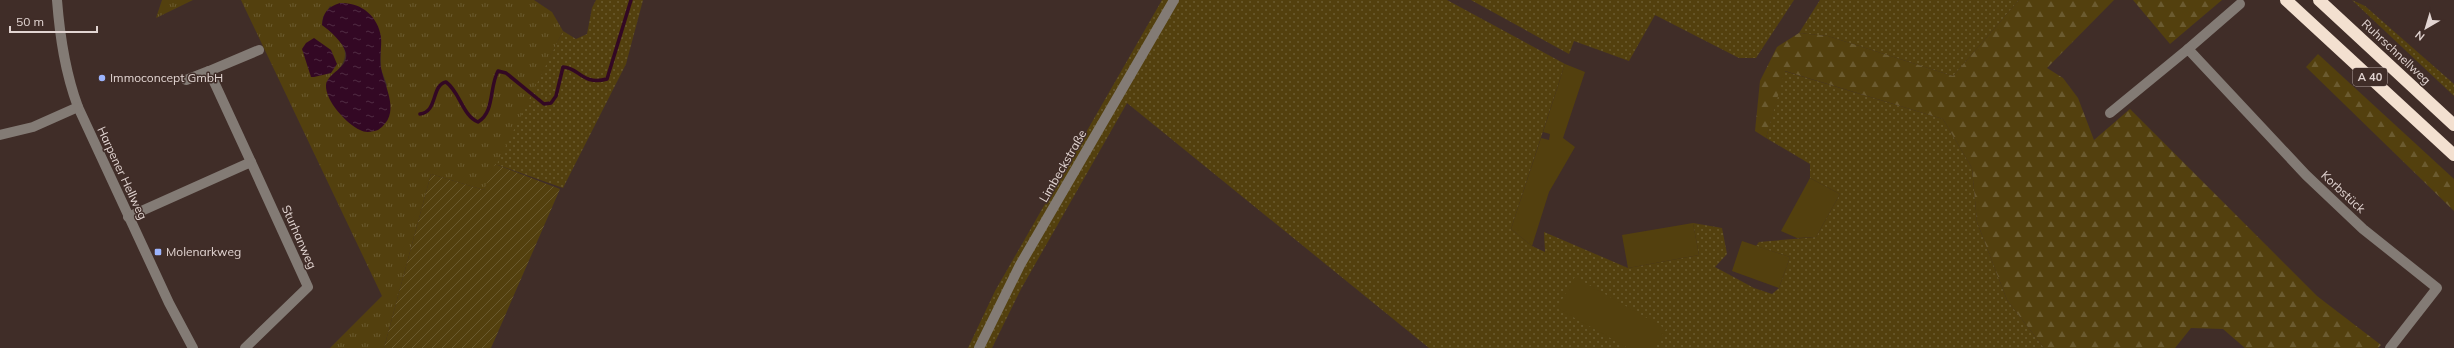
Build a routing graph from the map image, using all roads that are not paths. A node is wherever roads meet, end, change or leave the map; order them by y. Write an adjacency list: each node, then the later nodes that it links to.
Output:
1 (57, 0): 10 (street, Harpener Hellweg)
2 (1174, 0): 19 (street, Limbeckstraße)
3 (2286, 0): 14 (highway, A 40)
4 (2319, 0): 12 (highway, Ruhrschnellweg / A 40)
5 (2240, 4): 6 (street)
6 (2188, 49): 11 (street); 20 (street, Korbstück)
7 (259, 50): 8 (street)
8 (209, 71): 9 (street); 15 (street, Sturhanweg)
9 (186, 80)
10 (78, 107): 13 (street); 16 (street, Harpener Hellweg)
11 (2110, 113)
12 (2454, 125)
13 (0, 135)
14 (2454, 154)
15 (251, 162): 16 (street); 18 (street, Sturhanweg)
16 (128, 217): 17 (street, Harpener Hellweg)
17 (193, 348)
18 (245, 348)
19 (979, 348)
20 (2390, 348)

